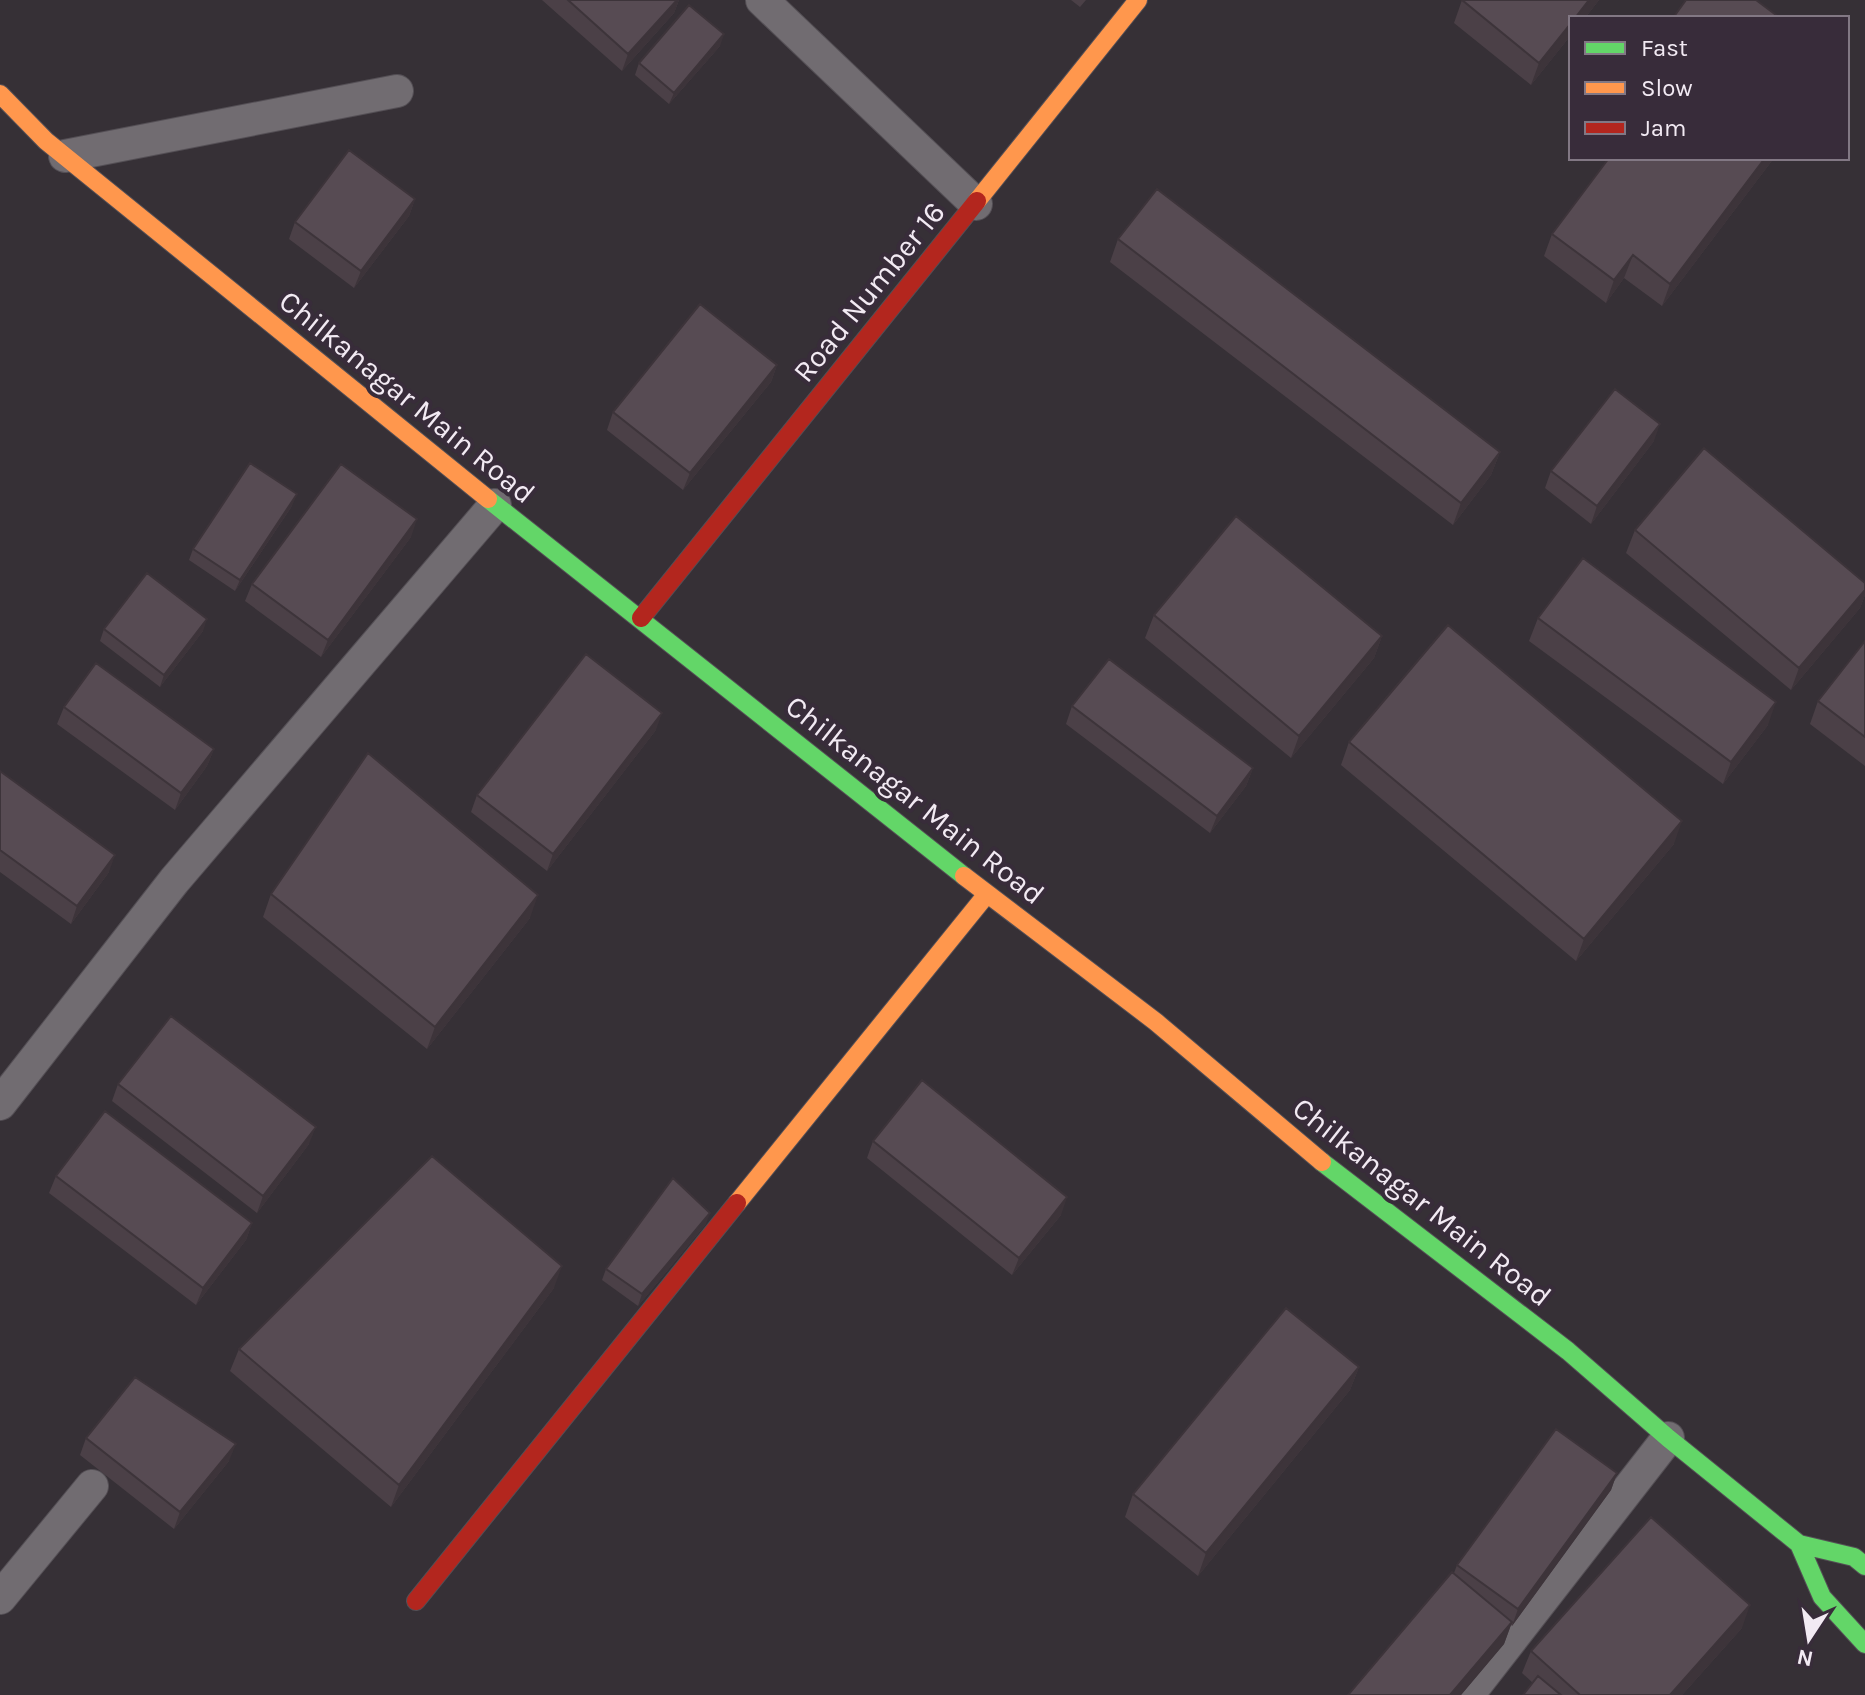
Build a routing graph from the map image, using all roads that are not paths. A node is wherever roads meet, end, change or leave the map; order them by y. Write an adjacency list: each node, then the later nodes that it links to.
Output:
1 (762, 0): 6 (street)
2 (1138, 0): 6 (main road, Road Number 16)
3 (397, 91): 5 (street)
4 (0, 94): 5 (main road, Chilkanagar Main Road)
5 (65, 156): 7 (main road, Chilkanagar Main Road)
6 (976, 204): 8 (main road, Road Number 16)
7 (495, 505): 8 (main road, Chilkanagar Main Road); 10 (street)
8 (641, 618): 9 (main road, Chilkanagar Main Road)
9 (987, 894): 11 (main road, Chilkanagar Main Road); 16 (main road)
10 (0, 1104)
11 (1668, 1438): 13 (main road, Chilkanagar Main Road); 18 (street)
12 (92, 1486): 15 (street)
13 (1799, 1544): 14 (main road); 17 (main road)
14 (1865, 1566)
15 (0, 1598)
16 (416, 1601)
17 (1865, 1644)
18 (1468, 1695)

